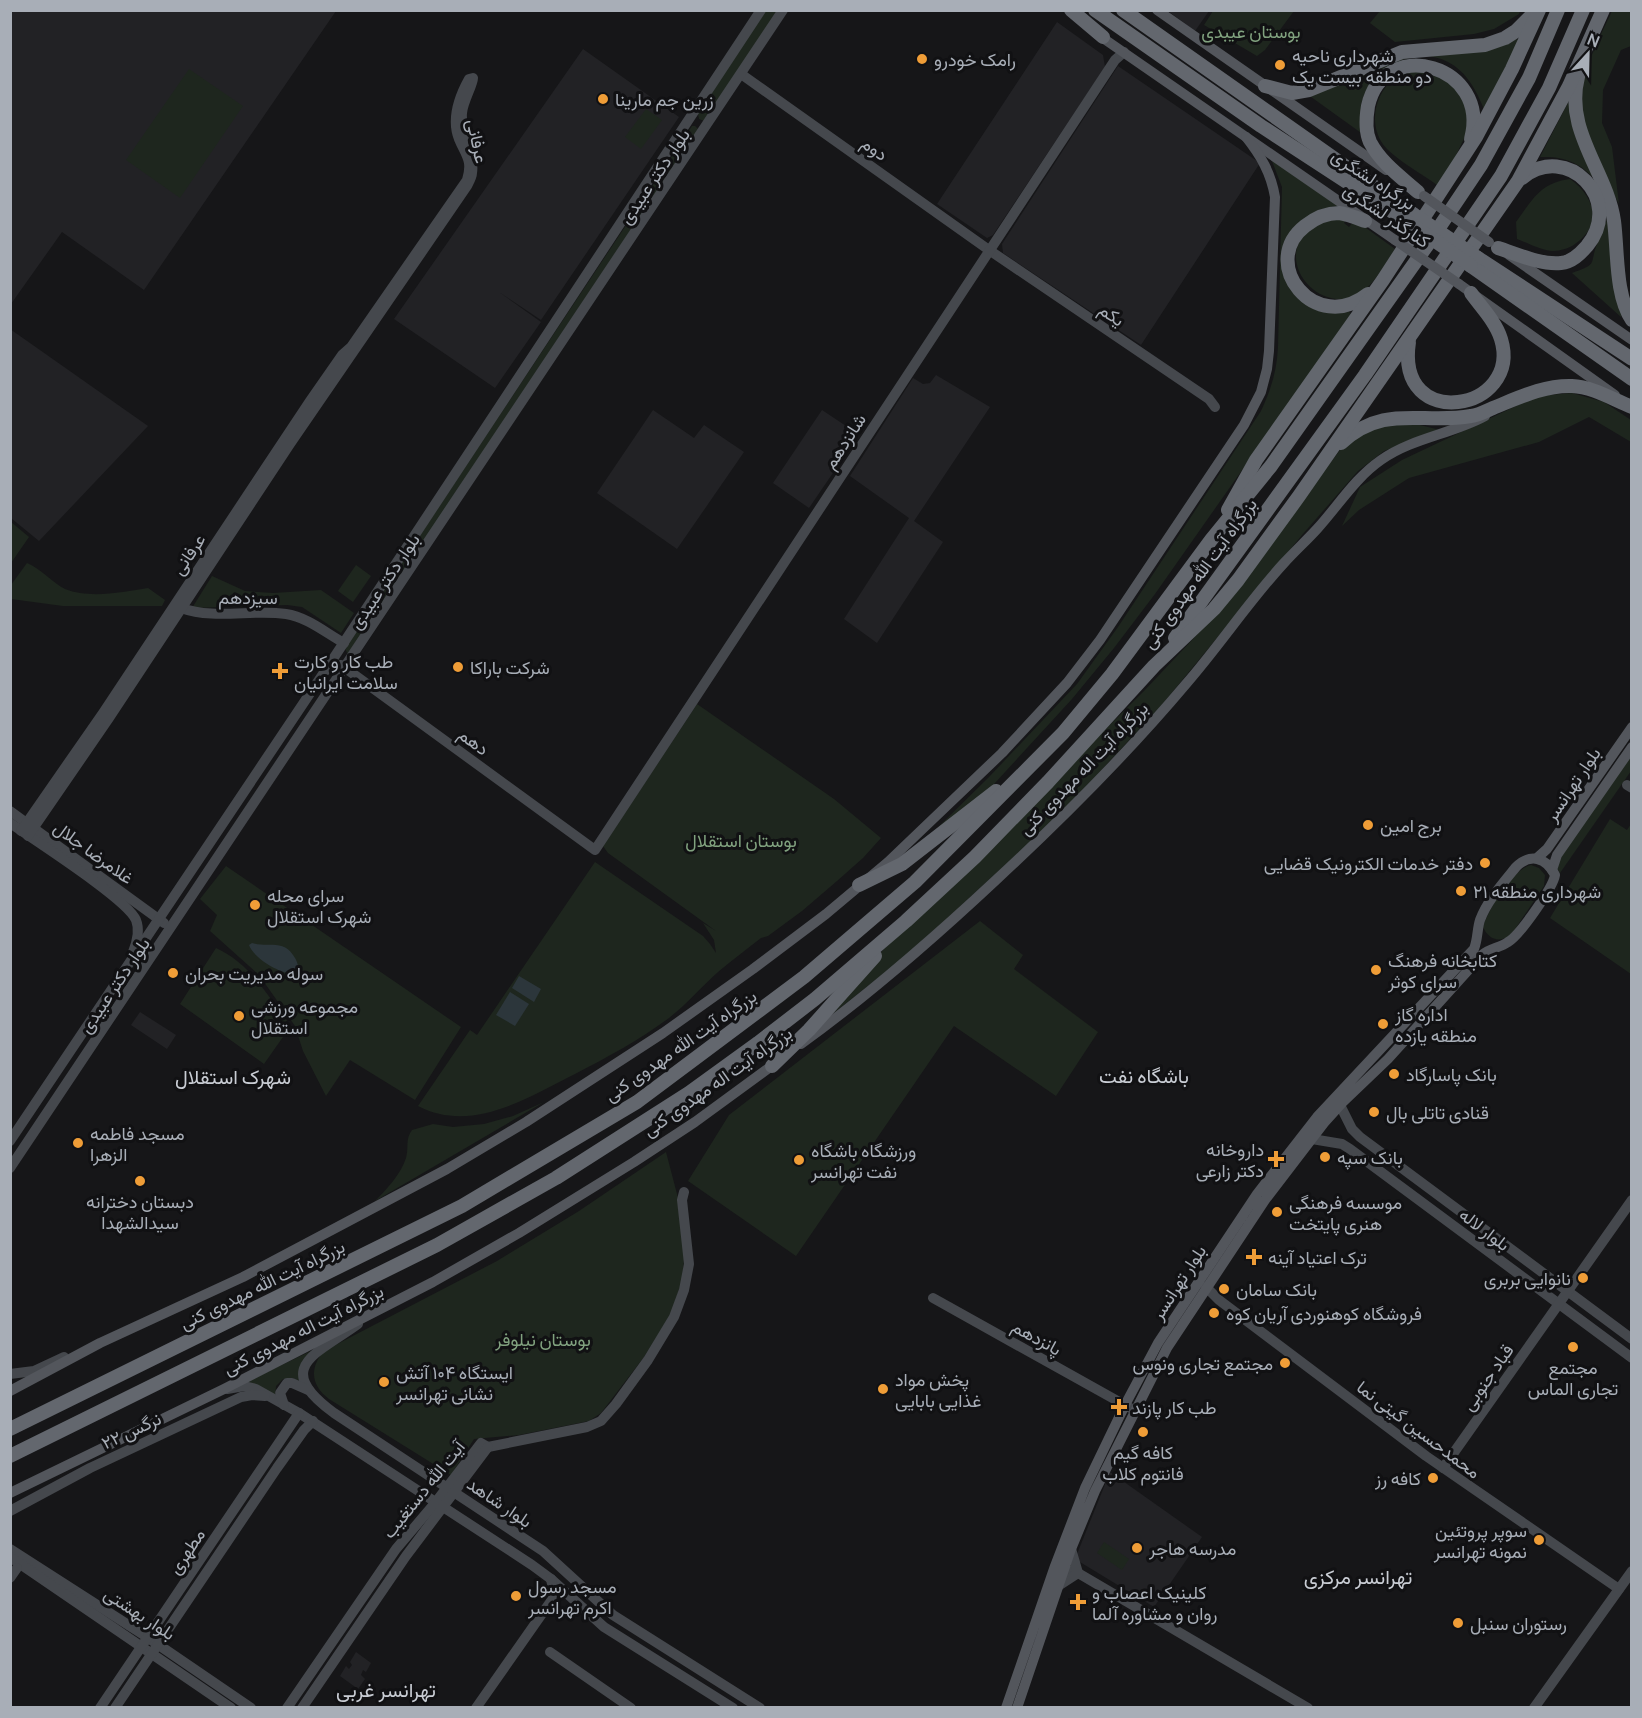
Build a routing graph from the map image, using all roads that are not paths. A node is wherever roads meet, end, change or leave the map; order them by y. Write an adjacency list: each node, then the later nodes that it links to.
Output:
1 (761, 10): 45 (street, بلوار دکتر عبیدی)
2 (783, 10): 19 (street, بلوار دکتر عبیدی)
3 (1063, 10): 14 (main road, کنارگذر لشگری)
4 (1071, 10): 14 (highway)
5 (1095, 10): 27 (highway, بزرگراه لشگری)
6 (1123, 10): 15 (highway, بزرگراه لشگری)
7 (1133, 10): 15 (highway)
8 (1157, 10): 20 (main road, کنارگذر لشگری)
9 (1538, 10): 20 (highway); 24 (highway, بزرگراه آیت الله مهدوی کنی)
10 (1550, 10): 18 (highway)
11 (1558, 10): 18 (highway, بزرگراه آیت الله مهدوی کنی)
12 (1582, 10): 23 (highway, بزرگراه آیت الله مهدوی کنی)
13 (1603, 10): 16 (highway, بزرگراه آیت الله مهدوی کنی)
14 (1102, 37): 17 (main road, کنارگذر لشگری)
15 (1162, 38): 27 (highway, بزرگراه لشگری)
16 (1588, 46): 21 (highway, بزرگراه آیت الله مهدوی کنی); 34 (highway)
17 (1124, 52): 22 (main road, کنارگذر لشگری); 30 (street, شانزدهم)
18 (1535, 63): 43 (highway, بزرگراه آیت الله مهدوی کنی)
19 (741, 74): 30 (street, دوم); 48 (street, بلوار دکتر عبیدی)
20 (1265, 86): 26 (main road, کنارگذر لشگری)
21 (1569, 86): 23 (highway); 25 (highway, بزرگراه آیت الله مهدوی کنی)
22 (1246, 138): 28 (main road, کنارگذر لشگری); 58 (main road)
23 (1520, 143): 47 (highway, بزرگراه آیت الله مهدوی کنی)
24 (1466, 153): 26 (highway); 32 (highway, بزرگراه آیت الله مهدوی کنی)
25 (1518, 181): 29 (highway); 35 (highway, بزرگراه آیت الله مهدوی کنی)
26 (1421, 194): 29 (main road, کنارگذر لشگری, bridge)
27 (1411, 218): 31 (highway, بزرگراه لشگری, bridge)
28 (1365, 221): 32 (highway); 33 (main road, کنارگذر لشگری, bridge)
29 (1494, 245): 36 (main road, کنارگذر لشگری)
30 (989, 250): 40 (street, یکم); 55 (street, شانزدهم)
31 (1474, 262): 37 (highway, بزرگراه لشگری); 38 (highway, بزرگراه لشگری)
32 (1383, 280): 43 (highway, بزرگراه آیت الله مهدوی کنی)
33 (1471, 293): 35 (highway); 41 (main road, کنارگذر لشگری)
34 (1632, 320)
35 (1409, 338): 42 (highway, بزرگراه آیت الله مهدوی کنی)
36 (1632, 340)
37 (1632, 359)
38 (1632, 379)
39 (1511, 401): 41 (highway); 42 (highway); 65 (main road, بزرگراه آیت اله مهدوی کنی)
40 (1215, 407)
41 (1632, 407)
42 (1330, 452): 47 (highway, بزرگراه آیت الله مهدوی کنی)
43 (1211, 540): 51 (highway, بزرگراه آیت الله مهدوی کنی)
44 (181, 608): 45 (street, سیزدهم); 54 (street, عرفانی); 54 (street, عرفانی)
45 (344, 643): 46 (street, بلوار دکتر عبیدی)
46 (333, 659): 48 (street, دهم); 59 (street, بلوار دکتر عبیدی)
47 (1154, 666): 60 (highway, بزرگراه آیت اله مهدوی کنی)
48 (345, 668): 55 (street, دهم); 61 (street, بلوار دکتر عبیدی)
49 (1632, 727): 56 (main road, بلوار تهرانسر)
50 (1632, 747): 57 (main road, بلوار تهرانسر)
51 (1019, 779): 58 (highway); 91 (highway, بزرگراه آیت الله مهدوی کنی)
52 (10, 811): 54 (street, غلامرضا جلال)
53 (10, 823): 54 (street, غلامرضا جلال)
54 (28, 829): 59 (street, غلامرضا جلال); 64 (street, غلامرضا جلال)
55 (596, 850)
56 (1537, 858): 57 (main road); 62 (main road, بلوار تهرانسر)
57 (1552, 870): 63 (main road, بلوار تهرانسر)
58 (859, 885): 80 (main road)
59 (158, 919): 61 (street, غلامرضا جلال); 64 (street, بلوار دکتر عبیدی)
60 (906, 921): 65 (highway); 94 (highway, بزرگراه آیت اله مهدوی کنی)
61 (171, 928): 70 (street, بلوار دکتر عبیدی)
62 (1479, 936): 63 (main road); 88 (main road, بلوار تهرانسر)
63 (1495, 948): 66 (main road, بلوار تهرانسر)
64 (129, 964): 68 (street, بلوار دکتر عبیدی)
65 (772, 1066): 78 (main road, بزرگراه آیت اله مهدوی کنی)
66 (1340, 1105): 67 (main road, بلوار تهرانسر); 69 (street, بلوار لاله)
67 (1312, 1139): 71 (street, بلوار لاله); 74 (main road, بلوار تهرانسر)
68 (10, 1141)
69 (1397, 1165): 71 (street); 75 (street, بلوار لاله)
70 (10, 1168)
71 (1388, 1177): 77 (street, بلوار لاله)
72 (684, 1192): 96 (street, آیت الله دستغیب)
73 (1632, 1200): 75 (street, قباد جنوبی)
74 (1206, 1287): 88 (main road, بلوار تهرانسر); 95 (street, محمدحسین گیتی نما)
75 (1567, 1292): 77 (street, قباد جنوبی); 79 (street, بلوار لاله)
76 (933, 1298): 88 (street, پانزدهم)
77 (1558, 1305): 81 (street, بلوار لاله); 95 (street, قباد جنوبی)
78 (370, 1315): 83 (main road, بزرگراه آیت اله مهدوی کنی); 84 (street)
79 (1632, 1339)
80 (100, 1344): 82 (street); 85 (main road)
81 (1632, 1358)
82 (10, 1374)
83 (224, 1389): 86 (street, بلوار شاهد); 97 (main road, بزرگراه آیت اله مهدوی کنی)
84 (308, 1390): 87 (street); 96 (street, بلوار شاهد)
85 (10, 1391)
86 (271, 1398): 87 (street, بلوار شاهد); 99 (street, نرگس ۲۲)
87 (284, 1405): 89 (street, بلوار شاهد)
88 (1130, 1408): 104 (main road, بلوار تهرانسر)
89 (299, 1413): 90 (street, بلوار شاهد); 92 (street, مطهری)
90 (313, 1421): 93 (street, مطهری); 98 (street, بلوار شاهد)
91 (10, 1429)
92 (288, 1429): 93 (street); 113 (street, مطهری)
93 (299, 1436): 114 (street, مطهری)
94 (10, 1456)
95 (1443, 1468): 110 (street, محمدحسین گیتی نما)
96 (451, 1489): 98 (street, آیت الله دستغیب); 126 (street, بلوار شاهد)
97 (10, 1493)
98 (439, 1505): 108 (street, بلوار شاهد); 120 (street, آیت الله دستغیب); 121 (street, آیت الله دستغیب)
99 (10, 1511)
100 (10, 1540): 109 (street)
101 (10, 1549): 109 (street, بلوار بهشتی)
102 (10, 1557): 111 (street, بلوار بهشتی)
103 (14, 1565): 107 (street); 111 (street)
104 (1062, 1567): 106 (street); 106 (street); 106 (street); 127 (main road, بلوار تهرانسر); 128 (main road, بلوار تهرانسر)
105 (1632, 1571): 110 (street)
106 (1078, 1573): 129 (street)
107 (10, 1578)
108 (551, 1579): 112 (street, بلوار شاهد); 122 (street)
109 (61, 1582): 113 (street, بلوار بهشتی)
110 (1619, 1589): 130 (street)
111 (70, 1598): 113 (street, بلوار بهشتی)
112 (573, 1600): 123 (street); 125 (street, بلوار شاهد)
113 (144, 1642): 114 (street, بلوار بهشتی); 116 (street, مطهری)
114 (155, 1648): 117 (street, مطهری); 118 (street, بلوار بهشتی); 119 (street, بلوار بهشتی)
115 (550, 1652): 124 (street)
116 (100, 1707)
117 (115, 1707)
118 (231, 1707)
119 (251, 1707)
120 (287, 1707)
121 (302, 1707)
122 (476, 1707)
123 (483, 1707)
124 (631, 1707)
125 (733, 1707)
126 (760, 1707)
127 (1006, 1707)
128 (1017, 1707)
129 (1308, 1707)
130 (1534, 1707)

